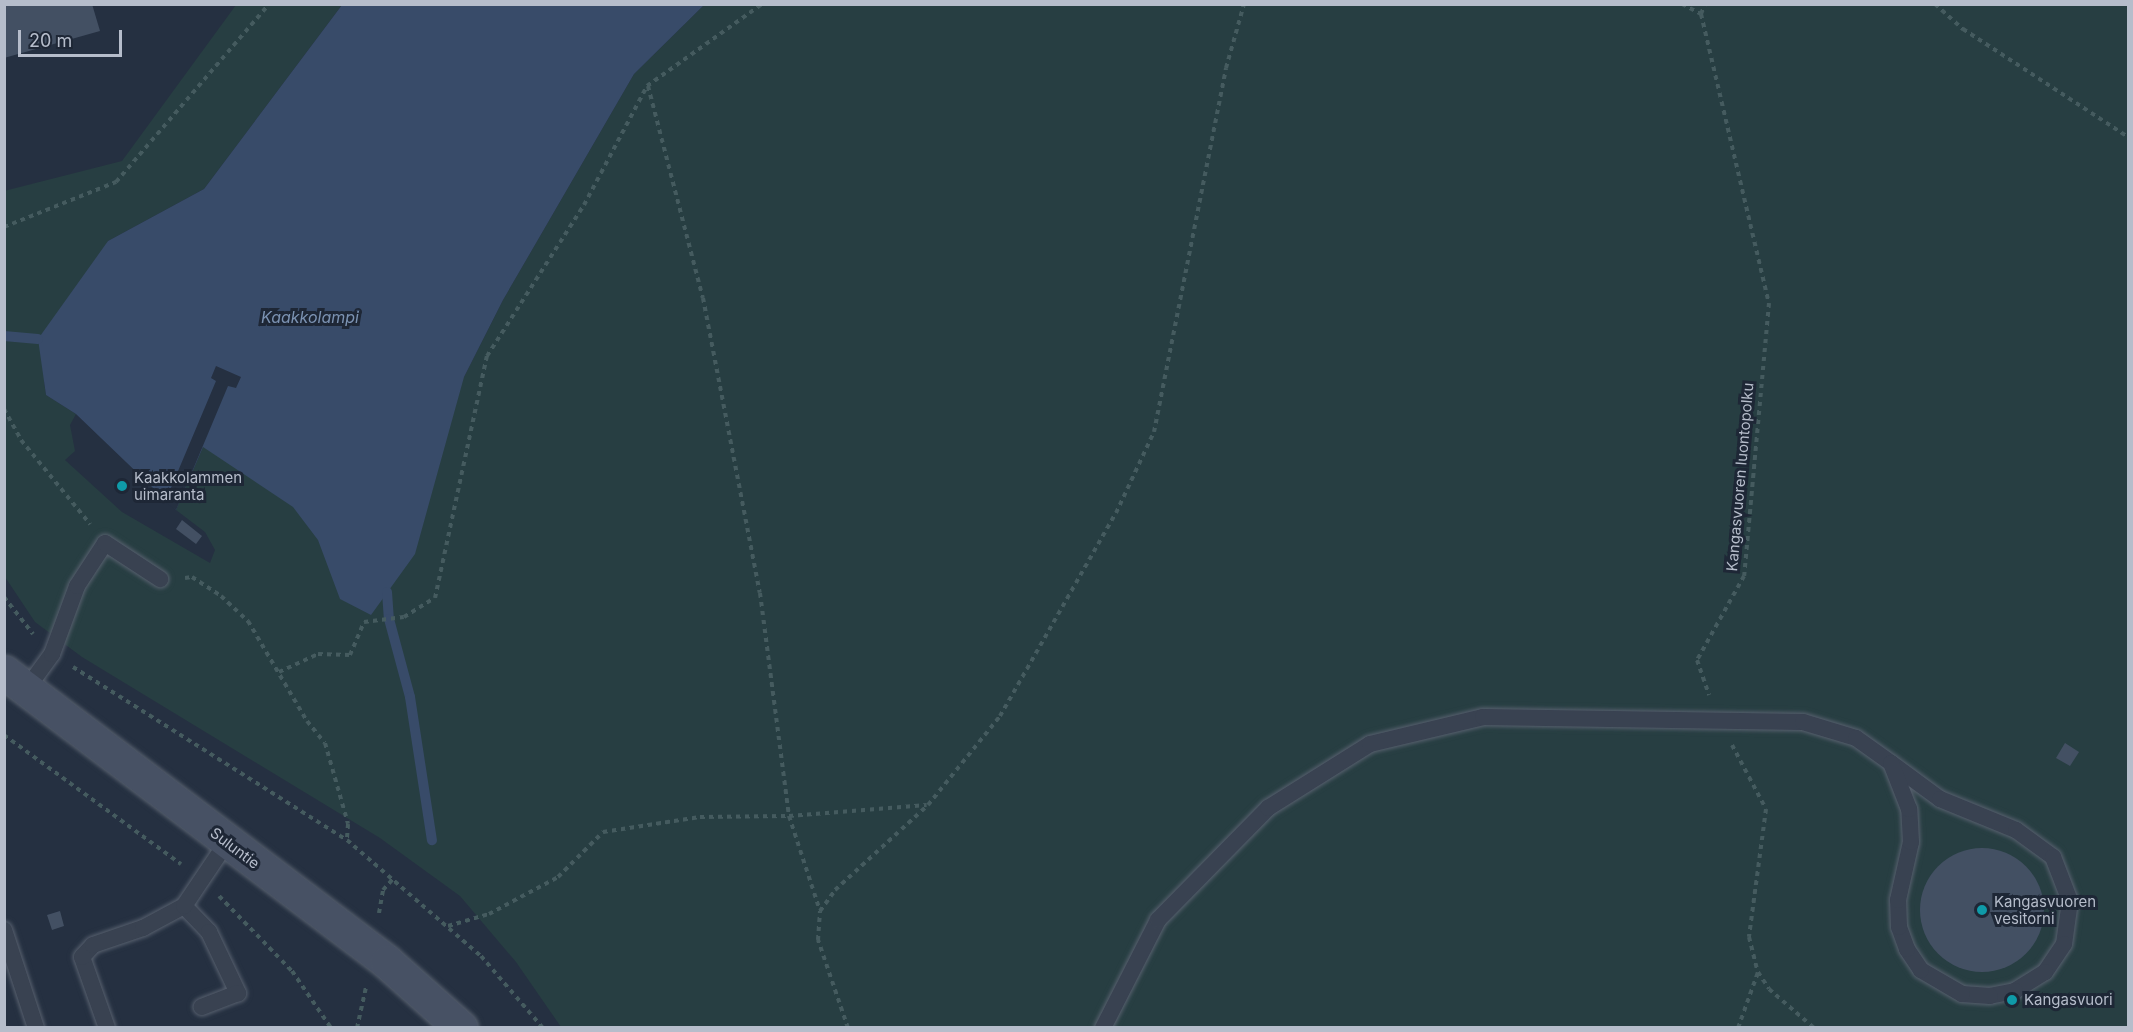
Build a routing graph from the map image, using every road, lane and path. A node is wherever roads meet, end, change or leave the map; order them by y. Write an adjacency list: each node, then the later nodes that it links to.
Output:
1 (269, 4): 10 (path)
2 (762, 4): 8 (path)
3 (1244, 4): 20 (path)
4 (1682, 4): 7 (path)
5 (1705, 4): 7 (path)
6 (1935, 4): 9 (path)
7 (1701, 14): 18 (path, Kangasvuoren luontopolku)
8 (647, 86): 16 (path); 21 (path)
9 (2128, 137)
10 (4, 227)
11 (4, 409): 12 (path)
12 (105, 543): 13 (lane); 15 (lane)
13 (160, 579): 16 (path)
14 (4, 597): 15 (path)
15 (52, 654): 17 (lane); 22 (path)
16 (279, 672): 22 (path)
17 (15, 682): 23 (street, Suluntie)
18 (1717, 719): 19 (lane); 30 (path, Kangasvuoren luontopolku); 39 (lane)
19 (1891, 763): 19 (lane)
20 (928, 805): 21 (path); 26 (path)
21 (789, 816): 26 (path); 28 (path)
22 (347, 840): 24 (path)
23 (227, 843): 25 (lane); 36 (street, Suluntie)
24 (393, 879): 27 (path); 28 (path)
25 (184, 906): 32 (lane); 34 (lane)
26 (820, 911): 38 (path)
27 (378, 917)
28 (448, 926): 37 (path)
29 (4, 930): 33 (lane)
30 (1758, 972): 40 (path); 41 (path, Kangasvuoren luontopolku)
31 (367, 983): 35 (path)
32 (202, 1007)
33 (36, 1028)
34 (107, 1028)
35 (357, 1028)
36 (461, 1028)
37 (543, 1028)
38 (848, 1028)
39 (1103, 1028)
40 (1738, 1028)
41 (1814, 1028)

